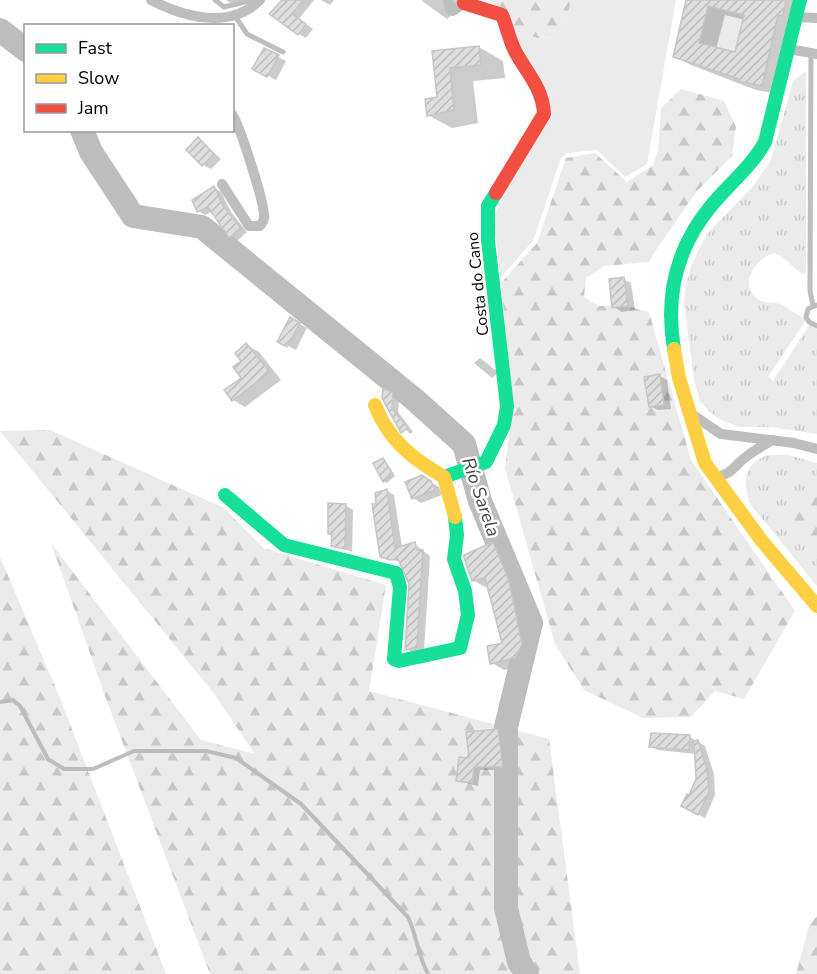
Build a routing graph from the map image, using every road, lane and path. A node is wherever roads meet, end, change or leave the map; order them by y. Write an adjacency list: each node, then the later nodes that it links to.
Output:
1 (151, 0): 10 (street)
2 (215, 0): 6 (lane)
3 (802, 0): 8 (street); 9 (street)
4 (448, 1): 5 (street)
5 (465, 1): 26 (street, Costa do Cano)
6 (258, 2): 7 (street)
7 (235, 16): 10 (street); 12 (lane)
8 (817, 16): 9 (street)
9 (796, 17): 11 (street)
10 (223, 23)
11 (789, 49): 13 (street); 20 (street)
12 (283, 52)
13 (814, 54): 15 (lane)
14 (234, 117): 16 (street)
15 (814, 153): 17 (lane)
16 (222, 184)
17 (815, 305): 18 (lane)
18 (817, 326)
19 (375, 405): 26 (street)
20 (690, 413): 21 (street); 24 (street)
21 (726, 435): 22 (street); 24 (street); 25 (street)
22 (773, 440): 23 (street); 25 (street)
23 (817, 449)
24 (701, 453): 27 (street)
25 (743, 458): 27 (street)
26 (446, 476): 28 (street)
27 (714, 477): 29 (street)
28 (225, 495)
29 (817, 606)

